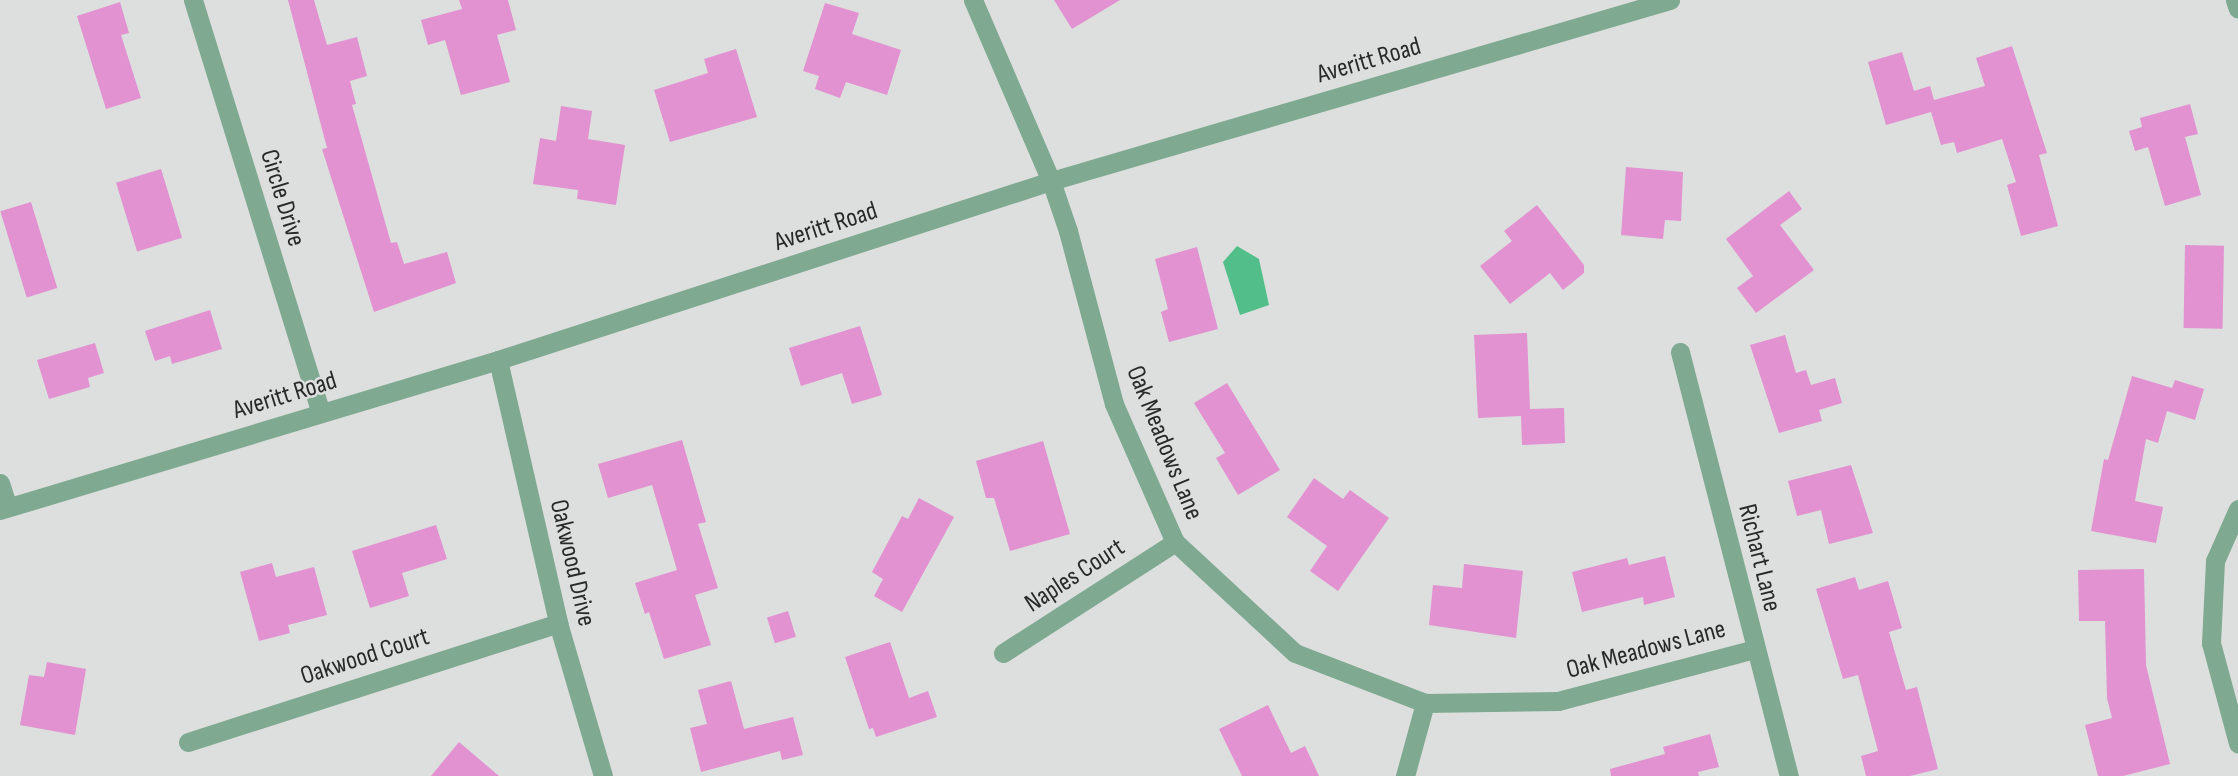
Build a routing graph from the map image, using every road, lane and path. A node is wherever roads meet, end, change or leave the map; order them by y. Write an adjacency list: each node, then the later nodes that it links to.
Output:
1 (193, 0): 9 (street, Circle Drive)
2 (973, 0): 6 (street, Oak Meadows Lane)
3 (1670, 0): 6 (street, Averitt Road)
4 (2235, 0): 5 (street)
5 (2238, 9)
6 (1051, 181): 8 (street, Averitt Road); 13 (street, Oak Meadows Lane)
7 (1680, 352): 15 (street, Richart Lane)
8 (498, 360): 9 (street, Averitt Road); 14 (street, Oakwood Drive)
9 (321, 412): 11 (street, Averitt Road)
10 (0, 483): 11 (street)
11 (4, 508)
12 (2238, 509): 19 (street)
13 (1175, 542): 16 (street, Naples Court); 17 (street, Oak Meadows Lane)
14 (558, 623): 18 (street, Oakwood Court); 20 (street, Oakwood Drive)
15 (1755, 649): 17 (street, Oak Meadows Lane); 22 (street, Richart Lane)
16 (1003, 653)
17 (1425, 703): 21 (street)
18 (187, 741)
19 (2238, 743)
20 (603, 776)
21 (1405, 776)
22 (1789, 776)

